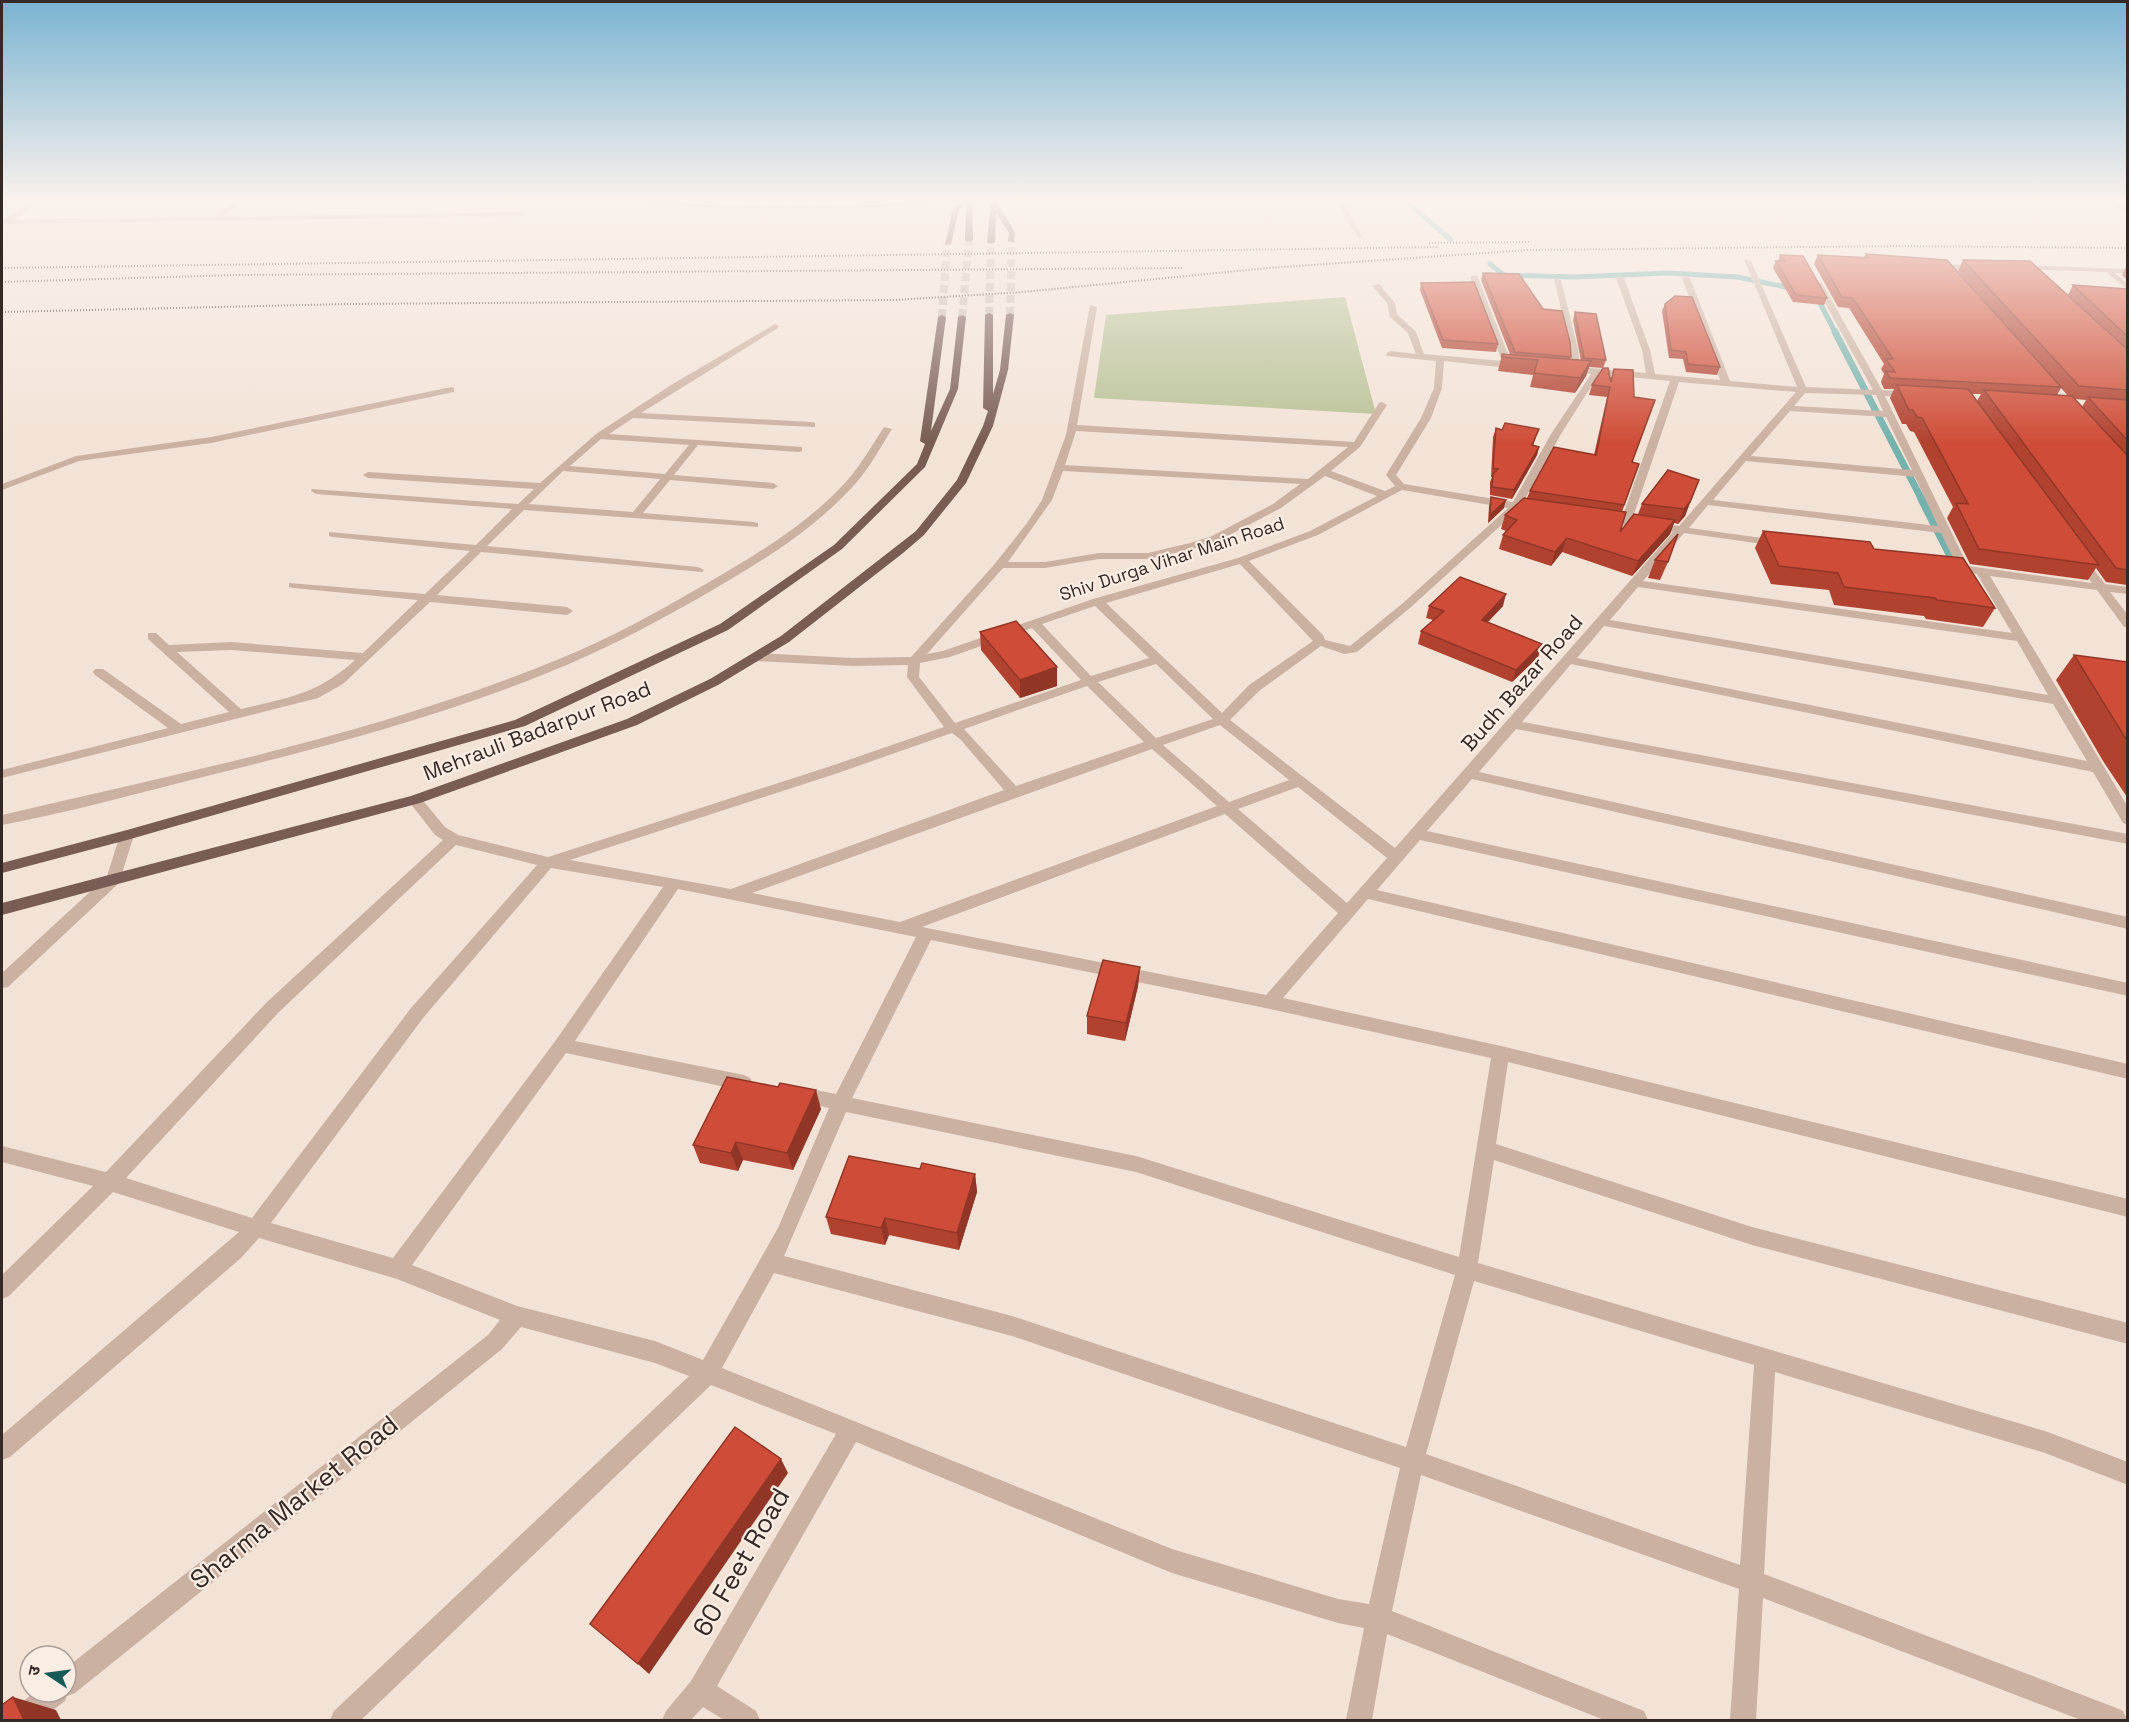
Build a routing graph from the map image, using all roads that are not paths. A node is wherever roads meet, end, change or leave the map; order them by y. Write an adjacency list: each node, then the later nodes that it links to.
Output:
1 (1476, 281): 19 (street)
2 (1557, 281): 22 (street)
3 (1621, 281): 24 (street)
4 (1687, 281): 26 (street)
5 (1755, 281): 28 (street)
6 (1817, 281): 29 (street)
7 (1958, 281): 9 (street)
8 (1376, 286): 17 (street)
9 (1962, 286)
10 (1093, 307): 37 (street)
11 (989, 315): 36 (main road)
12 (1010, 315): 36 (main road, Mehrauli Badarpur Road)
13 (942, 316): 44 (main road)
14 (962, 317): 44 (main road)
15 (775, 326): 34 (street)
16 (1390, 354): 17 (street)
17 (1421, 357): 18 (street)
18 (1440, 359): 19 (street); 55 (street)
19 (1508, 364): 20 (street)
20 (1531, 366)
21 (1553, 368): 22 (street)
22 (1576, 370): 23 (street)
23 (1596, 372): 24 (street); 60 (street)
24 (1651, 377): 25 (street)
25 (1675, 379): 26 (street); 64 (street)
26 (1726, 383): 28 (street)
27 (451, 390): 54 (street)
28 (1803, 390): 29 (street); 32 (street, Budh Bazar Road)
29 (1878, 392): 30 (street); 33 (street)
30 (1922, 395)
31 (1382, 405): 41 (street)
32 (1787, 408): 33 (street); 43 (street, Budh Bazar Road)
33 (1889, 414): 48 (street)
34 (630, 415): 35 (street); 39 (street)
35 (812, 425)
36 (988, 426): 93 (main road, Mehrauli Badarpur Road)
37 (1072, 428): 41 (street); 46 (street)
38 (887, 429): 113 (street)
39 (599, 436): 40 (street); 45 (street)
40 (696, 442): 42 (street); 50 (street)
41 (1357, 445): 47 (street)
42 (799, 448)
43 (1744, 458): 48 (street); 58 (street, Budh Bazar Road)
44 (921, 465): 116 (main road, Mehrauli Badarpur Road)
45 (561, 468): 50 (street); 52 (street)
46 (1060, 468): 51 (street); 73 (street)
47 (1324, 472): 51 (street); 57 (street)
48 (1917, 473): 67 (street)
49 (368, 475): 52 (street)
50 (668, 477): 53 (street); 62 (street)
51 (1311, 482): 73 (street)
52 (542, 486): 59 (street)
53 (773, 486)
54 (2, 487)
55 (1401, 488): 57 (street, Shiv Durga Vihar Main Road); 60 (street)
56 (316, 491): 59 (street)
57 (1385, 495): 72 (street, Shiv Durga Vihar Main Road)
58 (1705, 502): 66 (street, Budh Bazar Road); 67 (street)
59 (522, 506): 62 (street); 70 (street)
60 (1516, 506): 61 (street); 90 (street)
61 (1549, 511)
62 (636, 515): 65 (street)
63 (1593, 517): 64 (street)
64 (1626, 522): 66 (street)
65 (754, 525)
66 (1681, 530): 69 (street); 78 (street, Budh Bazar Road)
67 (1944, 530): 75 (street)
68 (333, 534): 70 (street)
69 (1787, 544)
70 (481, 548): 76 (street); 82 (street)
71 (2074, 550): 80 (street)
72 (1242, 560): 83 (street, Shiv Durga Vihar Main Road); 90 (street)
73 (999, 565): 96 (street)
74 (1940, 566): 75 (street)
75 (1964, 569): 77 (street)
76 (698, 570)
77 (1982, 572): 80 (street); 89 (street)
78 (1635, 583): 85 (street, Budh Bazar Road); 89 (street)
79 (293, 585): 82 (street)
80 (2101, 588): 81 (street); 87 (street)
81 (2127, 591)
82 (428, 598): 84 (street); 92 (street)
83 (1097, 601): 86 (street, Shiv Durga Vihar Main Road); 94 (street)
84 (567, 611)
85 (1601, 622): 95 (street, Budh Bazar Road); 99 (street)
86 (1034, 623): 96 (street, Shiv Durga Vihar Main Road); 98 (street)
87 (2127, 624)
88 (152, 636): 91 (street)
89 (2021, 638): 99 (street)
90 (1319, 642): 101 (street)
91 (165, 650): 92 (street); 100 (street)
92 (366, 657): 100 (street)
93 (755, 657): 96 (street, Shiv Durga Vihar Main Road); 111 (main road, Mehrauli Badarpur Road)
94 (1158, 659): 98 (street); 101 (street)
95 (1568, 660): 102 (street, Budh Bazar Road); 106 (street)
96 (914, 661): 104 (street)
97 (99, 672): 103 (street)
98 (1089, 681): 104 (street); 105 (street)
99 (2058, 701): 106 (street)
100 (239, 714): 103 (street)
101 (1222, 720): 105 (street); 109 (street)
102 (1512, 724): 108 (street, Budh Bazar Road); 118 (street)
103 (178, 729): 107 (street)
104 (953, 729): 110 (street); 120 (street)
105 (1153, 743): 110 (street); 112 (street)
106 (2097, 768): 114 (street)
107 (2, 774)
108 (1469, 774): 115 (street, Budh Bazar Road); 128 (street)
109 (1300, 781): 112 (street); 119 (street)
110 (1013, 792): 125 (street)
111 (415, 800): 117 (street); 122 (main road, Mehrauli Badarpur Road)
112 (1226, 807): 127 (street); 129 (street)
113 (2, 820)
114 (2127, 820)
115 (1416, 834): 119 (street, Budh Bazar Road); 132 (street)
116 (128, 835): 121 (main road, Mehrauli Badarpur Road); 122 (street)
117 (453, 839): 120 (street); 142 (street)
118 (2127, 839)
119 (1396, 857): 124 (street, Budh Bazar Road)
120 (548, 862): 123 (street); 144 (street)
121 (2, 868)
122 (114, 879): 126 (main road, Mehrauli Badarpur Road); 131 (street)
123 (674, 883): 125 (street); 134 (street)
124 (1365, 893): 127 (street, Budh Bazar Road); 136 (street)
125 (733, 894): 129 (street)
126 (2, 909)
127 (1348, 913): 133 (street, Budh Bazar Road)
128 (2127, 923)
129 (899, 929): 130 (street)
130 (926, 934): 133 (street); 139 (street)
131 (2, 982)
132 (2127, 990)
133 (1270, 1002): 135 (street)
134 (562, 1045): 137 (street); 146 (street)
135 (1501, 1053): 140 (street); 143 (street)
136 (2127, 1072)
137 (761, 1087)
138 (784, 1092): 139 (street)
139 (840, 1104): 145 (street); 147 (street)
140 (1486, 1149): 147 (street); 150 (street)
141 (2, 1154): 142 (street)
142 (110, 1182): 144 (street); 148 (street)
143 (2127, 1208)
144 (256, 1228): 146 (street); 154 (street)
145 (771, 1262): 152 (street); 155 (street)
146 (397, 1269): 149 (street)
147 (1467, 1269): 151 (street); 155 (street)
148 (2, 1289)
149 (517, 1316): 152 (street); 159 (street, Sharma Market Road)
150 (2127, 1334)
151 (1765, 1359): 156 (street); 157 (street)
152 (707, 1374): 153 (street); 163 (street)
153 (850, 1429): 158 (street); 160 (street, 60 Feet Road)
154 (2, 1449)
155 (1413, 1461): 157 (street); 158 (street)
156 (2127, 1474)
157 (1751, 1581): 168 (street); 169 (street)
158 (1378, 1618): 166 (street); 167 (street)
159 (78, 1674)
160 (700, 1690): 164 (street, 60 Feet Road); 165 (street)
161 (41, 1704): 162 (street)
162 (20, 1720)
163 (343, 1720)
164 (675, 1720)
165 (747, 1720)
166 (1359, 1720)
167 (1635, 1720)
168 (1743, 1720)
169 (2114, 1720)

